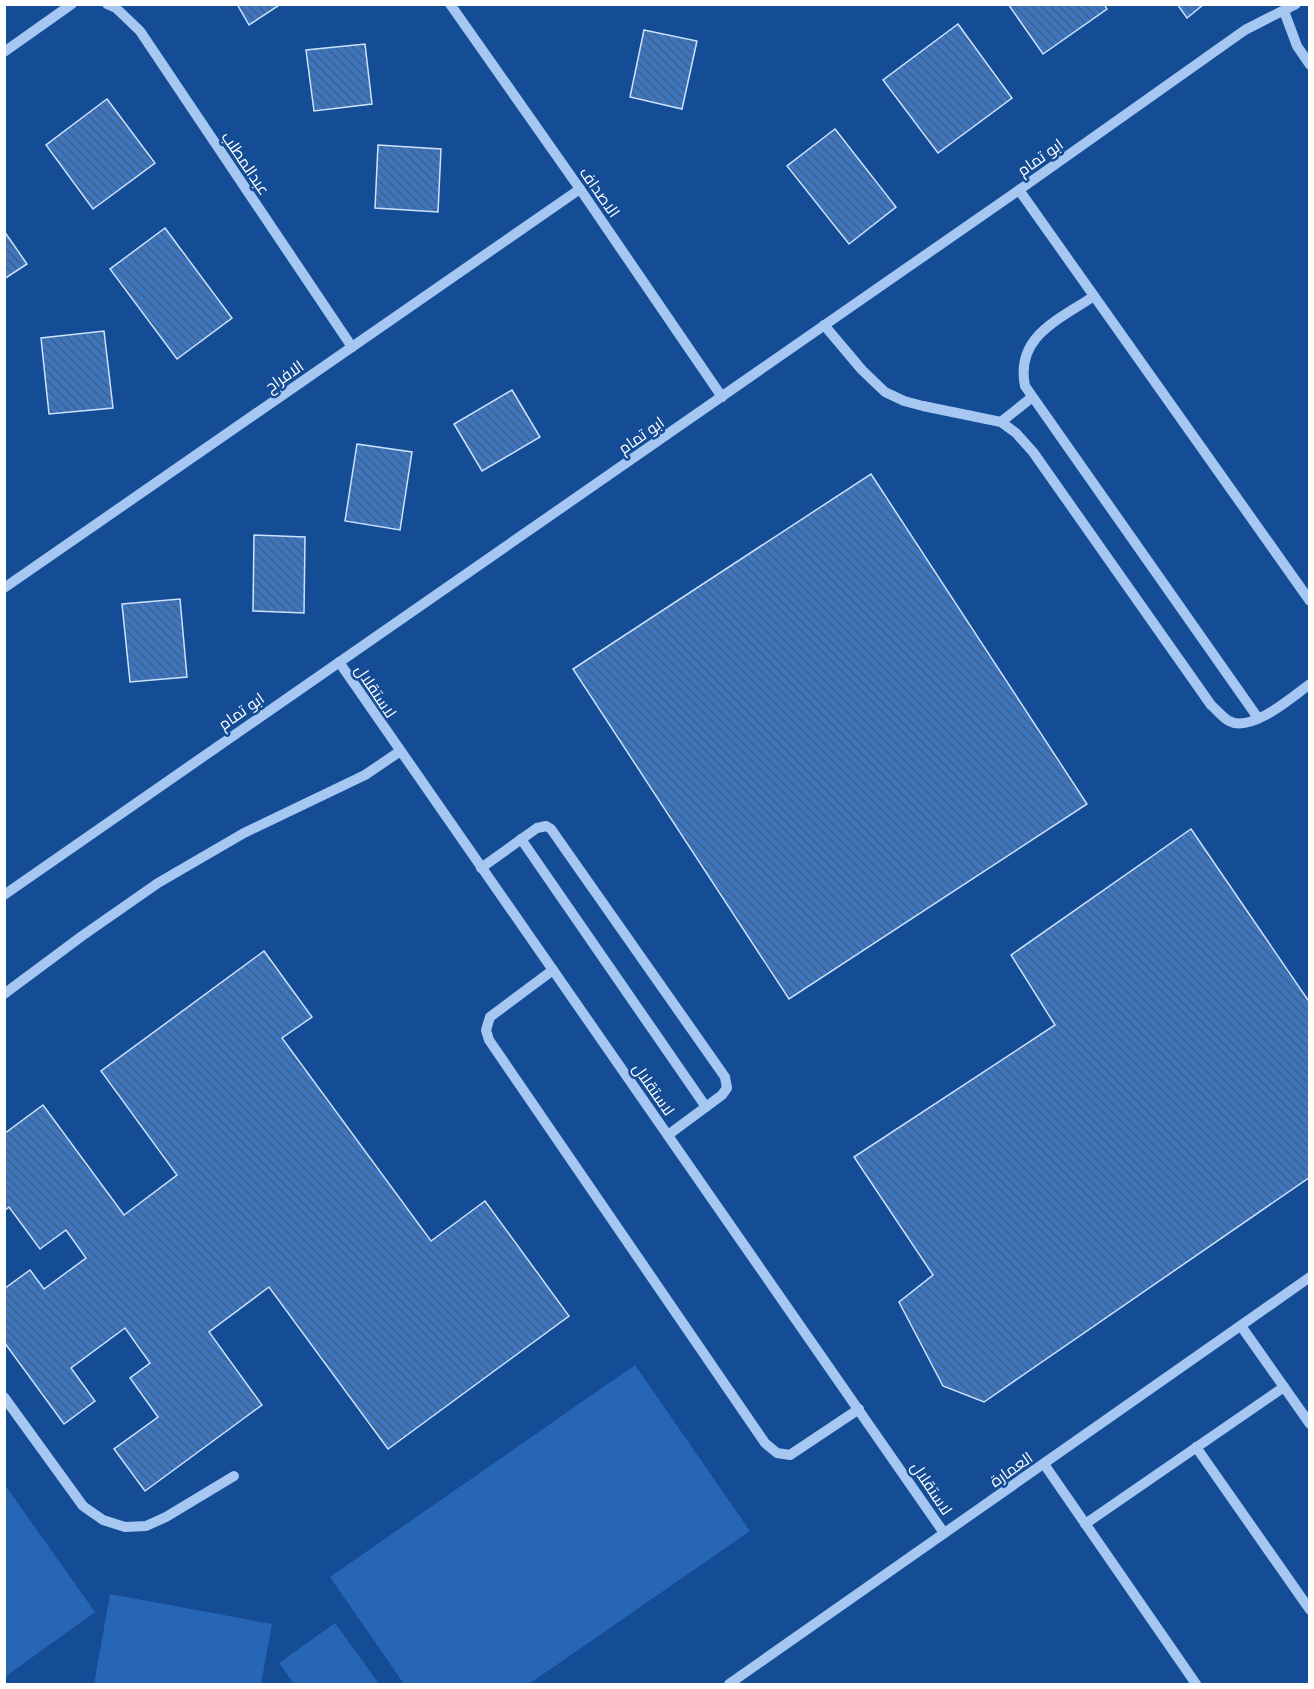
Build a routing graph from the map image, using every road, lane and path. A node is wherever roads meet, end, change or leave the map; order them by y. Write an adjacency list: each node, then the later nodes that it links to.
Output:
1 (72, 4): 6 (street)
2 (106, 4): 12 (street, عبدالمطلب)
3 (450, 4): 8 (street, الاصداف)
4 (1296, 4): 5 (street, ابو تمام)
5 (1284, 11): 7 (street); 9 (street, ابو تمام)
6 (4, 52)
7 (1310, 65)
8 (580, 189): 12 (street, الافراح); 13 (street, الاصداف)
9 (1019, 190): 10 (street); 11 (street, ابو تمام)
10 (1094, 296): 14 (street); 17 (street)
11 (824, 325): 13 (street, ابو تمام); 15 (street)
12 (352, 347): 16 (street, الافراح)
13 (722, 397): 18 (street, ابو تمام)
14 (1031, 398): 15 (street); 20 (street)
15 (1000, 422): 20 (street)
16 (4, 588)
17 (1310, 601)
18 (339, 662): 21 (street, لاستقلال); 24 (street, ابو تمام)
19 (1310, 684): 20 (street)
20 (1258, 718)
21 (399, 752): 23 (street, لاستقلال); 26 (street)
22 (521, 840): 23 (street); 27 (street); 27 (street)
23 (481, 868): 25 (street, لاستقلال)
24 (4, 894)
25 (553, 970): 28 (street, لاستقلال); 33 (street)
26 (4, 994)
27 (706, 1107): 28 (street)
28 (668, 1135): 33 (street, لاستقلال)
29 (1310, 1277): 30 (street, العمارة)
30 (1241, 1326): 31 (street); 36 (street, العمارة)
31 (1284, 1387): 34 (street); 35 (street)
32 (4, 1397): 37 (street)
33 (859, 1409): 39 (street, لاستقلال)
34 (1310, 1424)
35 (1196, 1448): 38 (street); 40 (street)
36 (1044, 1464): 38 (street); 39 (street, العمارة)
37 (234, 1476)
38 (1085, 1524): 42 (street)
39 (944, 1533): 41 (street, العمارة)
40 (1310, 1610)
41 (729, 1684)
42 (1196, 1684)

